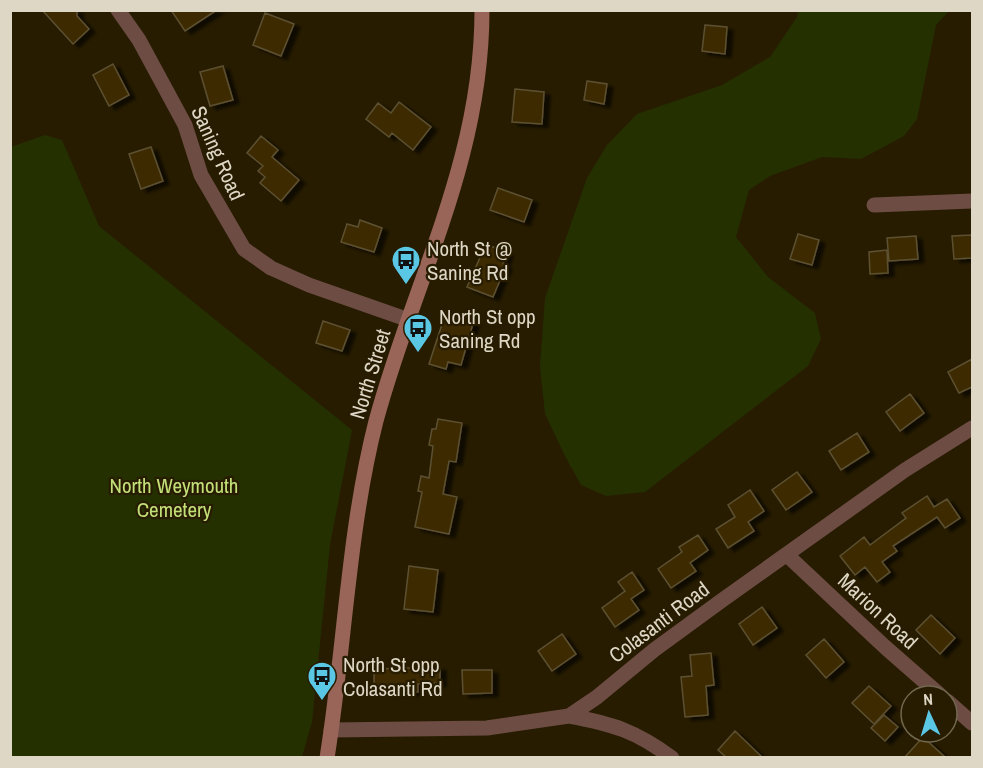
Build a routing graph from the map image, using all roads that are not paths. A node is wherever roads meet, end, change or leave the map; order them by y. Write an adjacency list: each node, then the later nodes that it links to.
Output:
1 (118, 10): 5 (street, Saning Road)
2 (482, 10): 5 (street, North Street)
3 (972, 201): 4 (street)
4 (874, 205)
5 (409, 320): 12 (street, North Street)
6 (972, 428): 7 (street, Colasanti Road)
7 (788, 556): 8 (street, Marion Road); 10 (street, Colasanti Road)
8 (927, 684)
9 (959, 712): 11 (street)
10 (569, 716): 12 (street, Colasanti Road); 14 (street)
11 (972, 723)
12 (332, 730): 13 (street, North Street)
13 (327, 758)
14 (672, 758)

